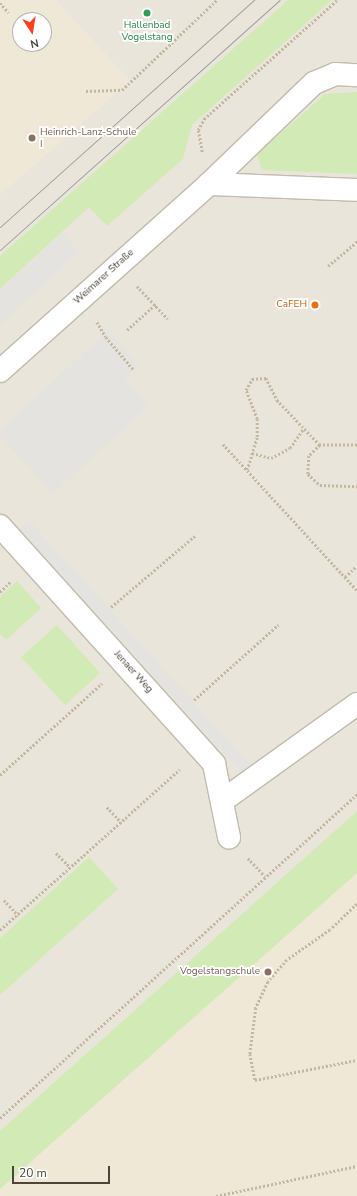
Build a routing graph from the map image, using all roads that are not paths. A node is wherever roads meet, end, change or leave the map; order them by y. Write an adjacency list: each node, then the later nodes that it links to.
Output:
1 (357, 75): 2 (street, Weimarer Straße)
2 (209, 184): 3 (street); 4 (street, Weimarer Straße)
3 (357, 190)
4 (0, 371)
5 (0, 526): 7 (street, Jenaer Weg)
6 (357, 704): 7 (street)
7 (222, 801): 8 (street, Jenaer Weg)
8 (229, 837)

